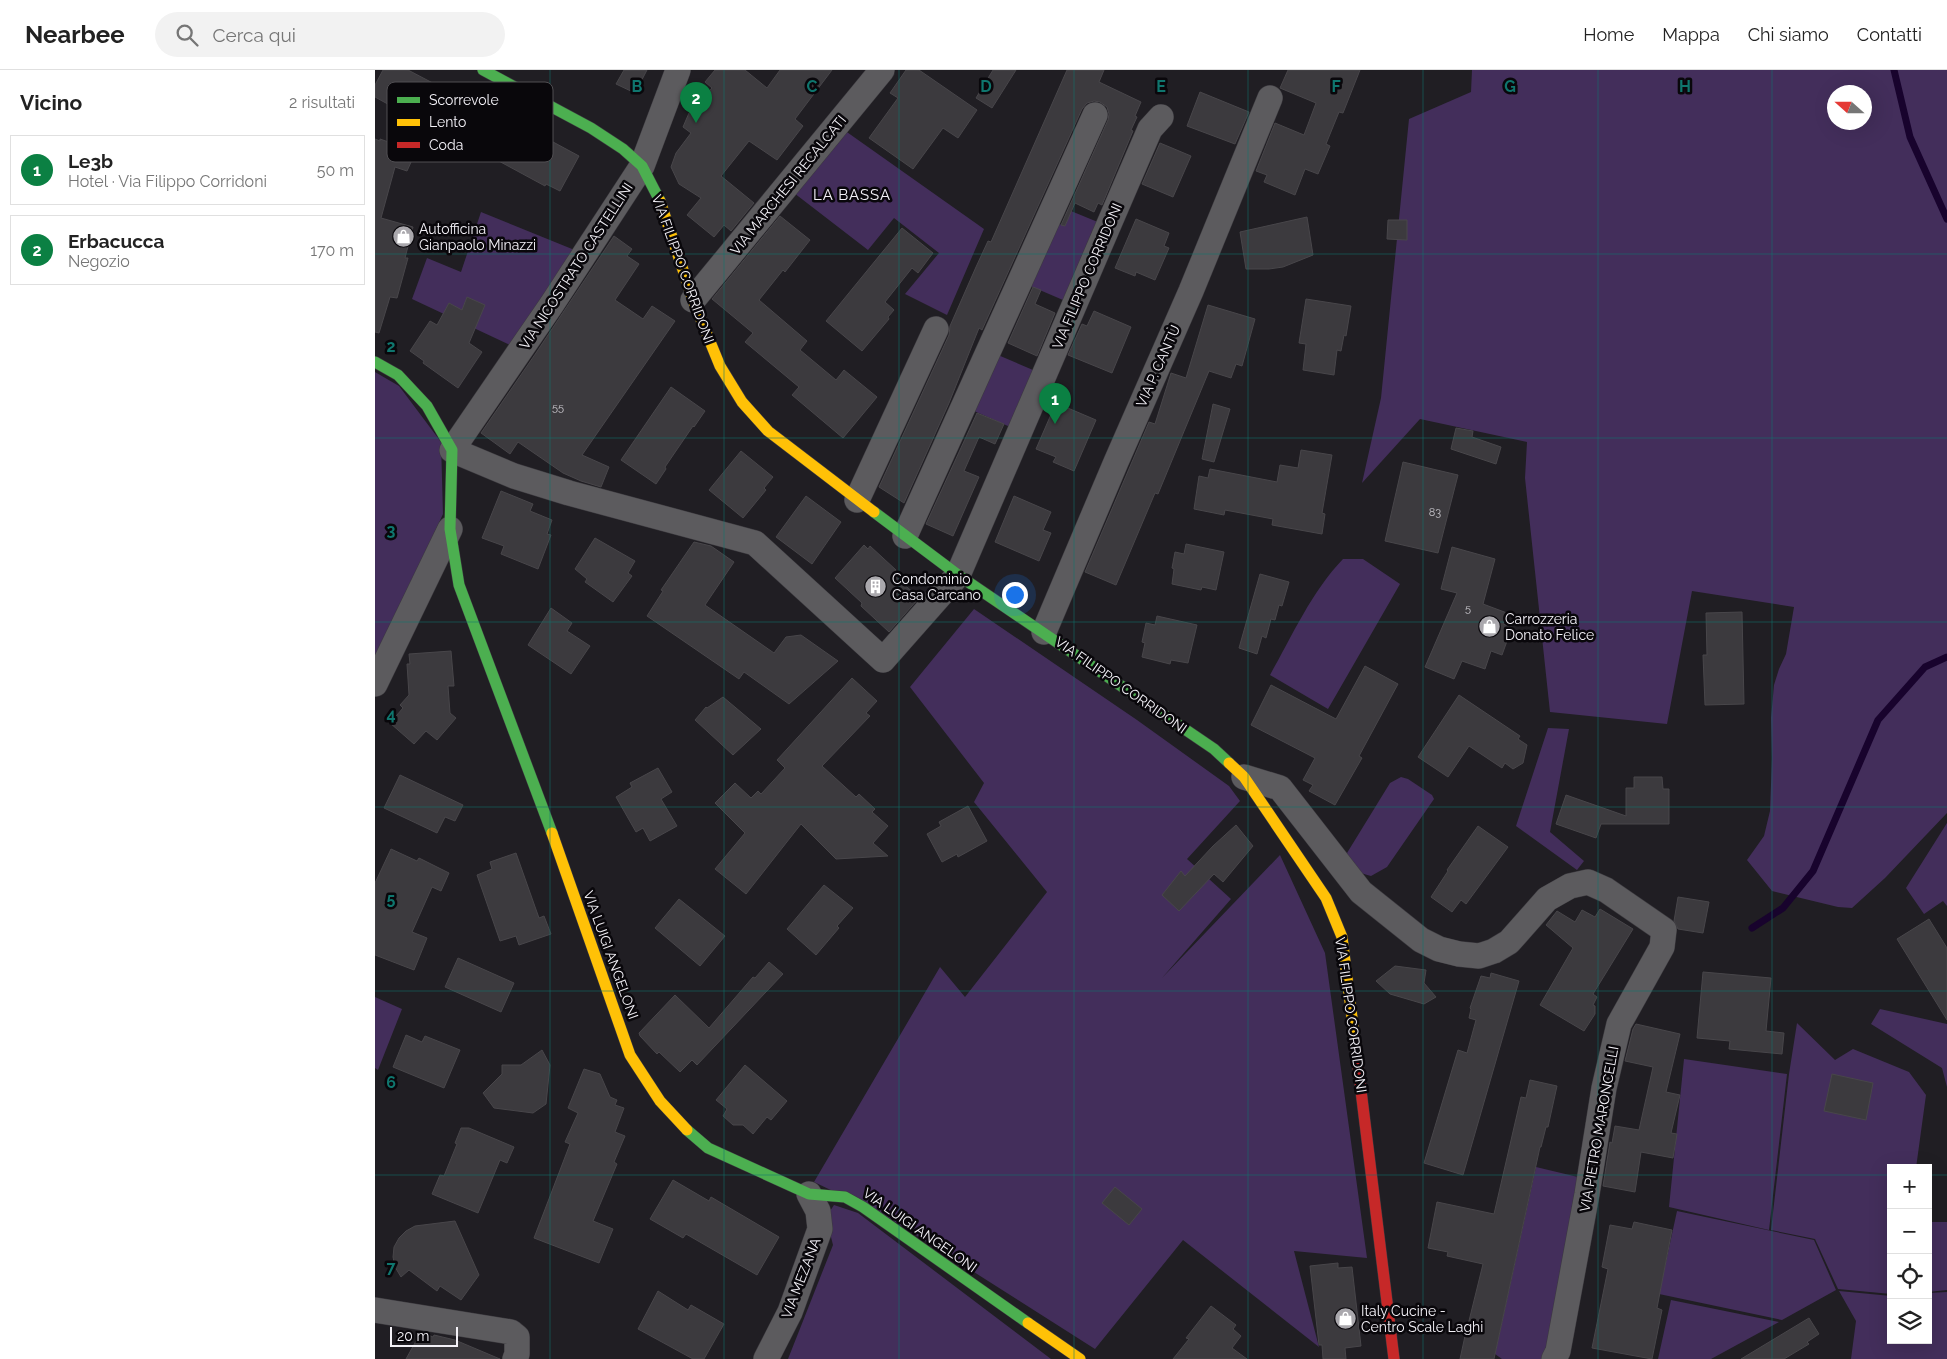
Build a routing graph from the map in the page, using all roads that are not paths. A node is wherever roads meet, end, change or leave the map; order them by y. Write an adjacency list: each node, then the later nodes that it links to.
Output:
1 (483, 70): 4 (street, VIA FILIPPO CORRIDONI)
2 (678, 70): 9 (street, VIA NICOSTRATO CASTELLINI)
3 (882, 70): 10 (street, VIA MARCHESI RECALCATI)
4 (505, 82)
5 (1270, 98): 18 (street, VIA P. CANTÙ)
6 (553, 108): 9 (street, VIA FILIPPO CORRIDONI)
7 (1095, 115): 16 (street)
8 (1161, 117): 17 (street, VIA FILIPPO CORRIDONI)
9 (642, 166): 10 (street, VIA FILIPPO CORRIDONI); 13 (street, VIA NICOSTRATO CASTELLINI)
10 (693, 300): 14 (street, VIA FILIPPO CORRIDONI)
11 (935, 329): 14 (street)
12 (375, 362): 13 (street)
13 (452, 450): 15 (street, VIA LUIGI ANGELONI); 17 (street)
14 (857, 500): 16 (street, VIA FILIPPO CORRIDONI)
15 (450, 529): 19 (street); 21 (street, VIA LUIGI ANGELONI)
16 (905, 536): 17 (street, VIA FILIPPO CORRIDONI)
17 (958, 575): 18 (street, VIA FILIPPO CORRIDONI)
18 (1044, 632): 20 (street, VIA FILIPPO CORRIDONI)
19 (375, 684)
20 (1244, 777): 26 (street, VIA FILIPPO CORRIDONI); 27 (street, VIA PIETRO MARONCELLI)
21 (809, 1194): 24 (street, VIA MEZANA); 25 (street, VIA LUIGI ANGELONI)
22 (375, 1310): 23 (street)
23 (515, 1359)
24 (766, 1359)
25 (1080, 1359)
26 (1394, 1359)
27 (1553, 1359)

